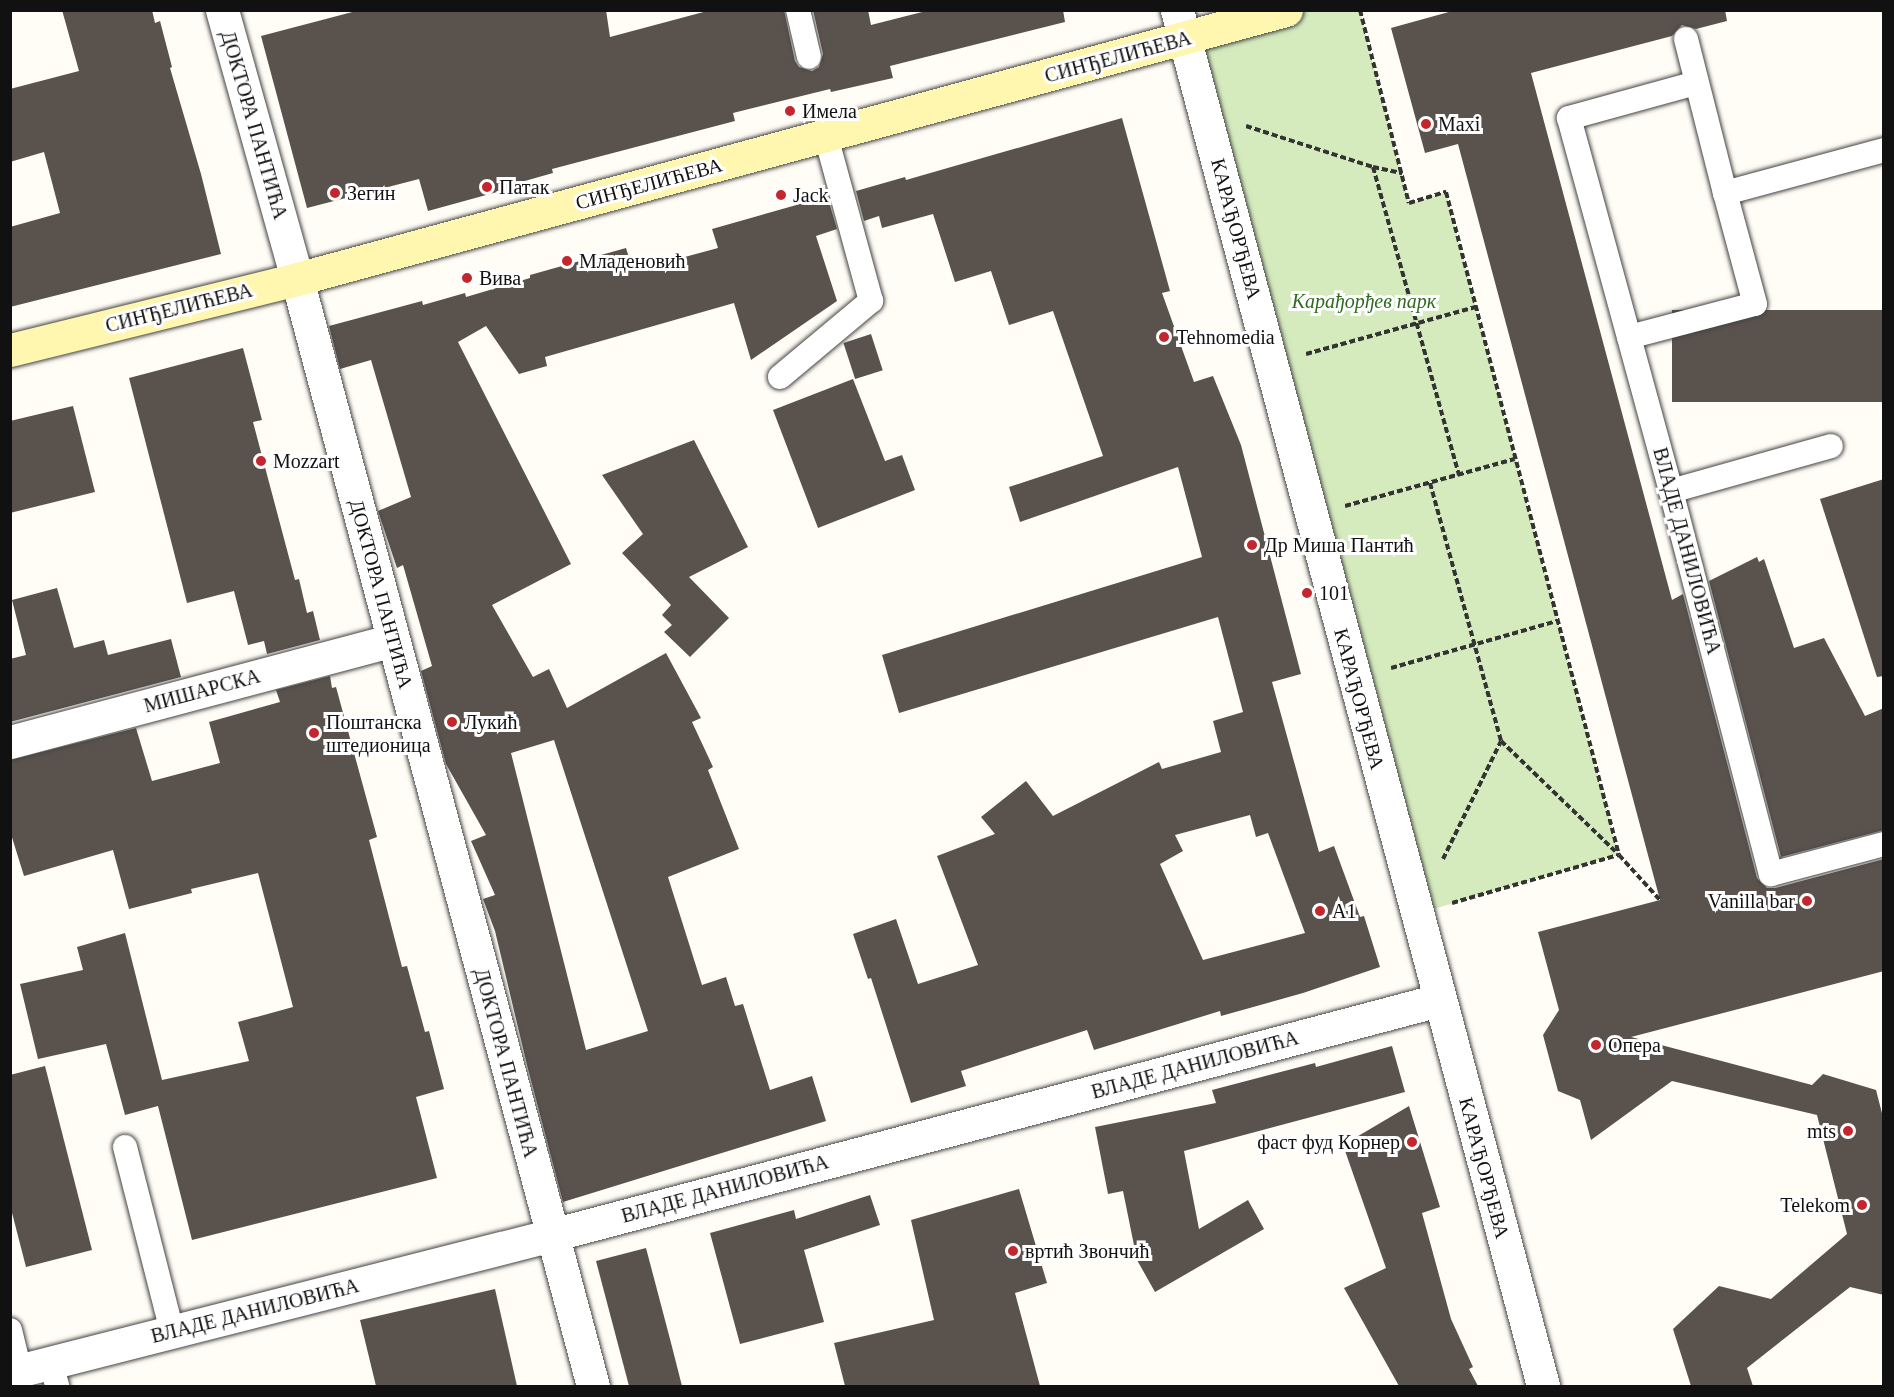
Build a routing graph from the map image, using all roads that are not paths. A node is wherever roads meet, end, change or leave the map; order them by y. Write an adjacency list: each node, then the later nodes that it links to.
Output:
1 (222, 10): 11 (street, ДОКТОРА ПАНТИЋА)
2 (798, 10): 6 (lane)
3 (1286, 10): 4 (main road, СИНЂЕЛИЋЕВА)
4 (1182, 25): 8 (main road, СИНЂЕЛИЋЕВА); 20 (street, КАРАЂОРЂЕВА)
5 (1686, 39): 7 (lane)
6 (809, 57)
7 (1696, 83): 10 (lane); 12 (lane, ВЛАДЕ ДАНИЛОВИЋА)
8 (826, 136): 11 (main road, СИНЂЕЛИЋЕВА); 14 (lane)
9 (1884, 150): 10 (lane)
10 (1725, 193): 12 (lane)
11 (297, 279): 13 (main road, СИНЂЕЛИЋЕВА); 17 (street, ДОКТОРА ПАНТИЋА)
12 (1629, 337): 16 (lane, ВЛАДЕ ДАНИЛОВИЋА)
13 (10, 350)
14 (780, 377)
15 (1831, 446): 16 (lane)
16 (1671, 491): 19 (lane, ВЛАДЕ ДАНИЛОВИЋА)
17 (393, 640): 18 (street, МИШАРСКА); 22 (street, ДОКТОРА ПАНТИЋА)
18 (10, 742)
19 (1884, 844)
20 (1439, 1000): 22 (street, ВЛАДЕ ДАНИЛОВИЋА); 27 (street, КАРАЂОРЂЕВА)
21 (125, 1148): 24 (lane)
22 (552, 1235): 24 (street, ВЛАДЕ ДАНИЛОВИЋА); 26 (street, ДОКТОРА ПАНТИЋА)
23 (10, 1330): 25 (lane)
24 (172, 1332): 25 (street, ВЛАДЕ ДАНИЛОВИЋА)
25 (35, 1373)
26 (593, 1386)
27 (1543, 1386)

